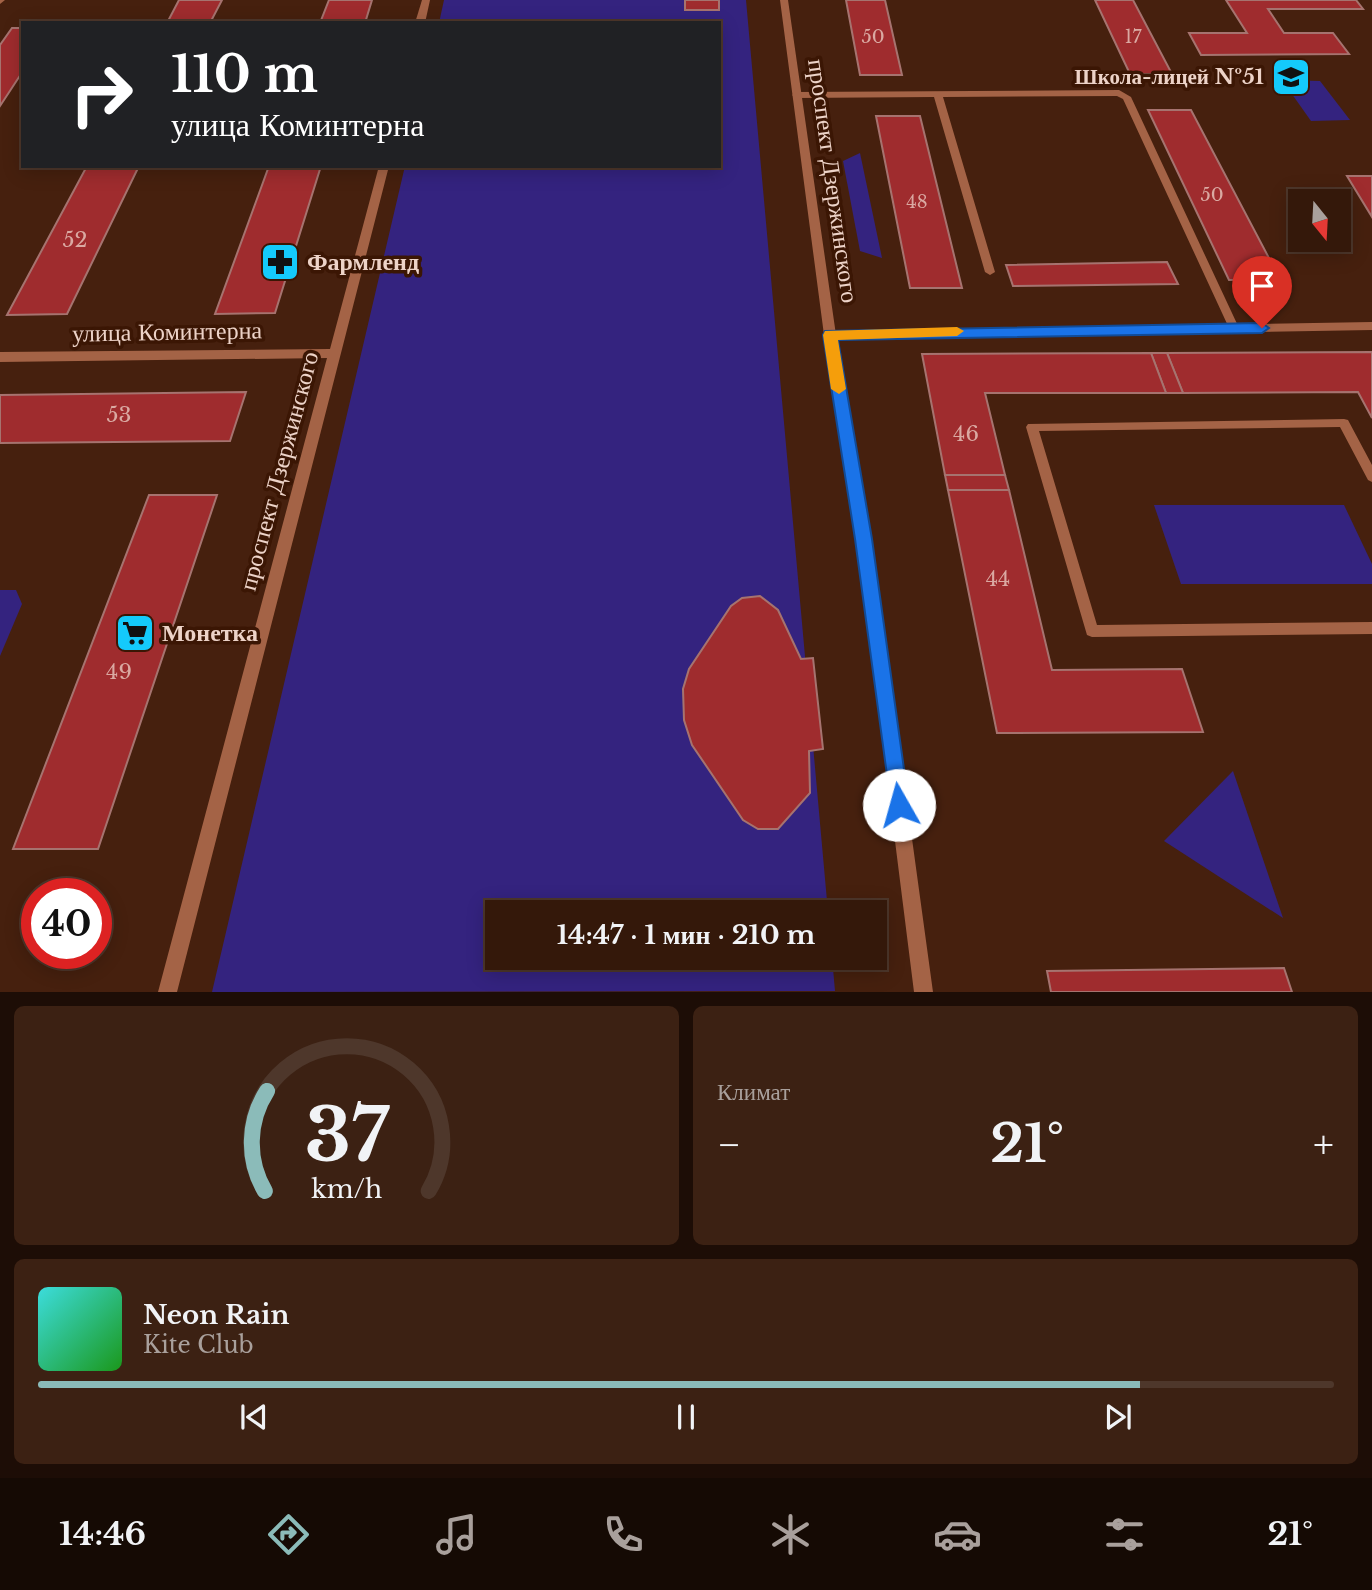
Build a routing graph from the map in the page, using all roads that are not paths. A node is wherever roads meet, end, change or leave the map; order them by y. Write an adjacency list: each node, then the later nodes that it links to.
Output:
1 (426, 0): 3 (street)
2 (783, 0): 5 (street, проспект Дзержинского)
3 (421, 21)
4 (938, 94): 5 (lane); 7 (lane); 9 (lane)
5 (796, 95): 10 (street, проспект Дзержинского)
6 (383, 168): 11 (street, проспект Дзержинского)
7 (990, 272)
8 (1372, 326): 9 (street)
9 (1234, 328): 10 (street)
10 (830, 335): 16 (street, проспект Дзержинского)
11 (335, 354): 12 (street, улица Коминтерна); 15 (street, проспект Дзержинского)
12 (0, 357)
13 (1372, 477): 14 (lane)
14 (1372, 628)
15 (167, 992)
16 (923, 992)

